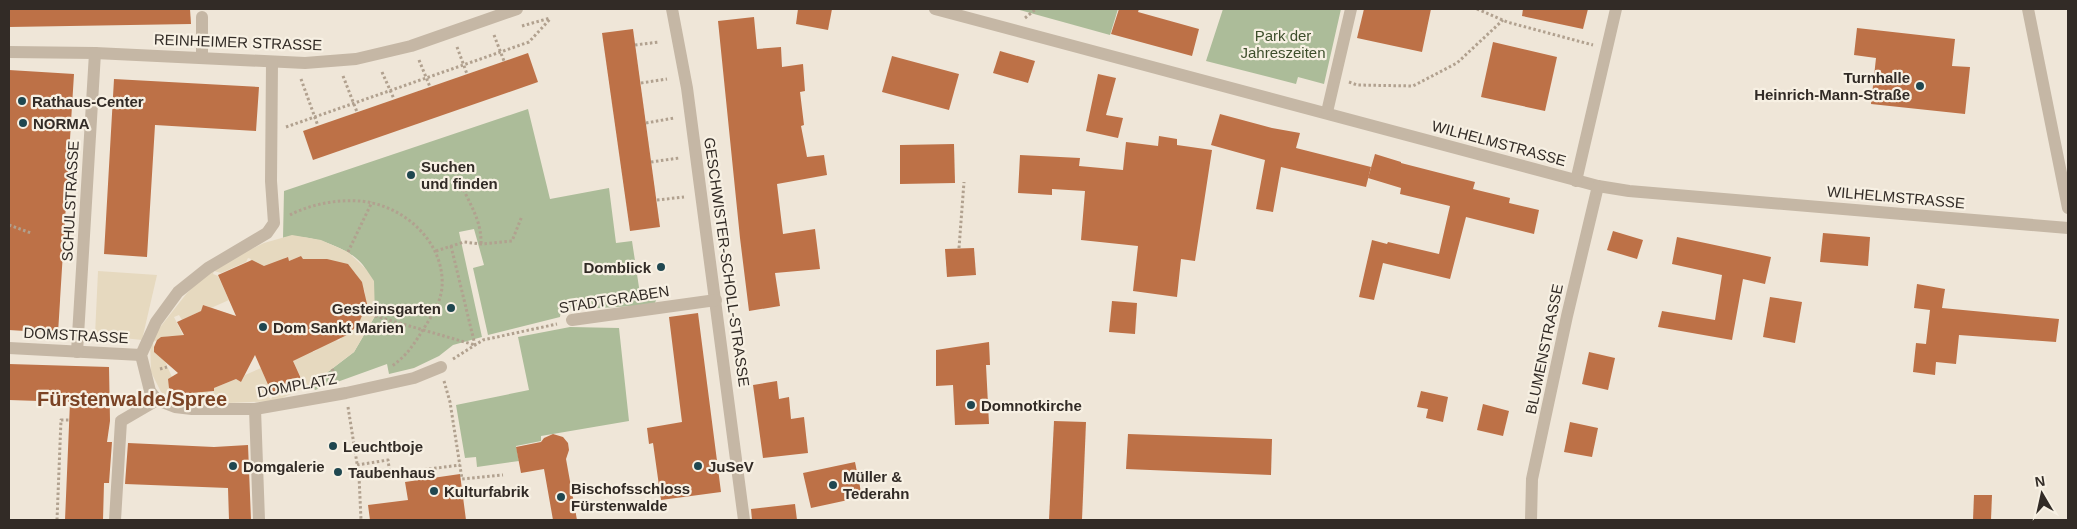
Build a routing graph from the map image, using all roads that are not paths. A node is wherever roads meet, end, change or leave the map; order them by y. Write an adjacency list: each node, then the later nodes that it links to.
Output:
1 (517, 9): 11 (street, REINHEIMER STRASSE)
2 (672, 9): 17 (street, GESCHWISTER-SCHOLL-STRASSE)
3 (935, 9): 12 (street, WILHELMSTRASSE)
4 (1351, 9): 12 (street)
5 (1616, 9): 13 (street)
6 (2028, 9): 15 (street)
7 (202, 16): 10 (street)
8 (9, 52): 9 (street, REINHEIMER STRASSE)
9 (95, 53): 10 (street, REINHEIMER STRASSE); 20 (street, SCHULSTRASSE)
10 (202, 58): 11 (street, REINHEIMER STRASSE)
11 (272, 63): 21 (street)
12 (1327, 112): 13 (street, WILHELMSTRASSE)
13 (1576, 181): 14 (street, WILHELMSTRASSE)
14 (1598, 186): 16 (street, WILHELMSTRASSE); 28 (street, BLUMENSTRASSE)
15 (2068, 208)
16 (2068, 228)
17 (716, 300): 18 (street, STADTGRABEN); 27 (street, GESCHWISTER-SCHOLL-STRASSE)
18 (572, 320)
19 (9, 348): 20 (street, DOMSTRASSE)
20 (77, 352): 21 (street, DOMSTRASSE)
21 (141, 355): 23 (street)
22 (441, 367): 24 (street, DOMPLATZ)
23 (157, 400): 24 (street, DOMPLATZ); 25 (street)
24 (255, 409): 26 (street)
25 (115, 520)
26 (259, 520)
27 (744, 520)
28 (1531, 520)

